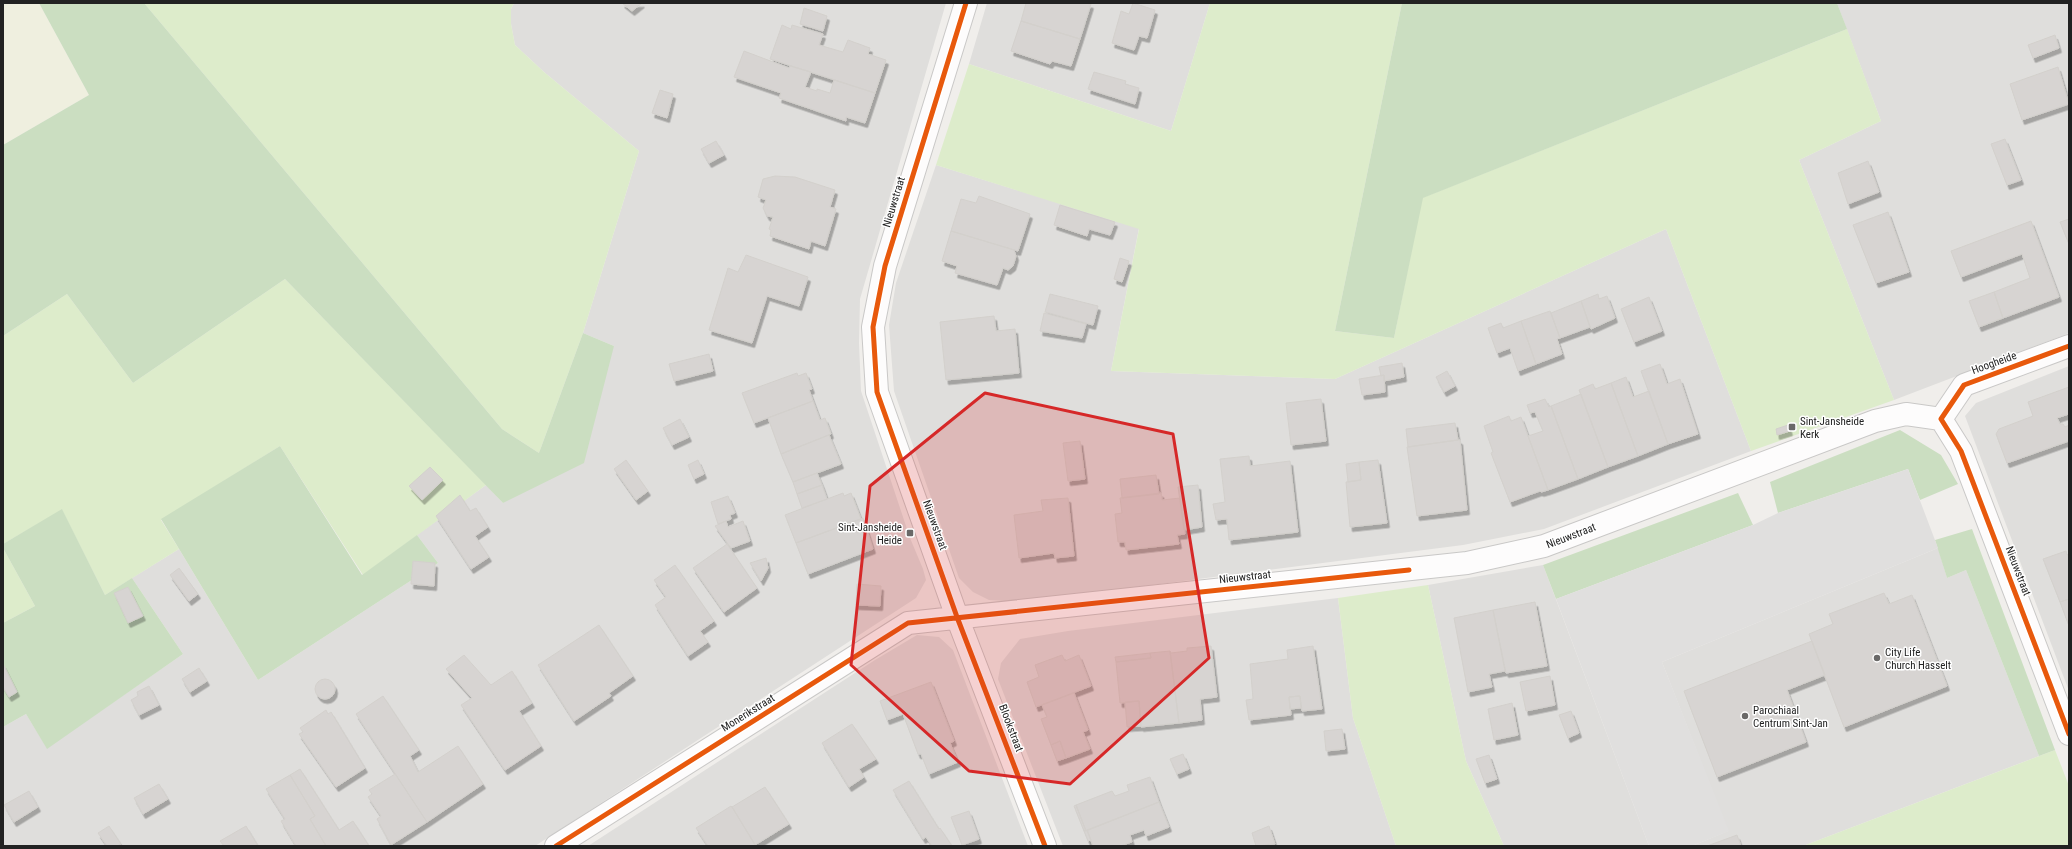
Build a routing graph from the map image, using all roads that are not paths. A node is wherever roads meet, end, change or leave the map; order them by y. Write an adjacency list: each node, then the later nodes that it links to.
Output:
1 (966, 3): 4 (street, Nieuwstraat)
2 (2069, 346): 3 (street, Hoogheide)
3 (1941, 419): 4 (street, Nieuwstraat); 5 (street, Nieuwstraat)
4 (958, 617): 6 (street, Monerikstraat); 7 (street, Blookstraat)
5 (2069, 734)
6 (556, 846)
7 (1045, 846)

